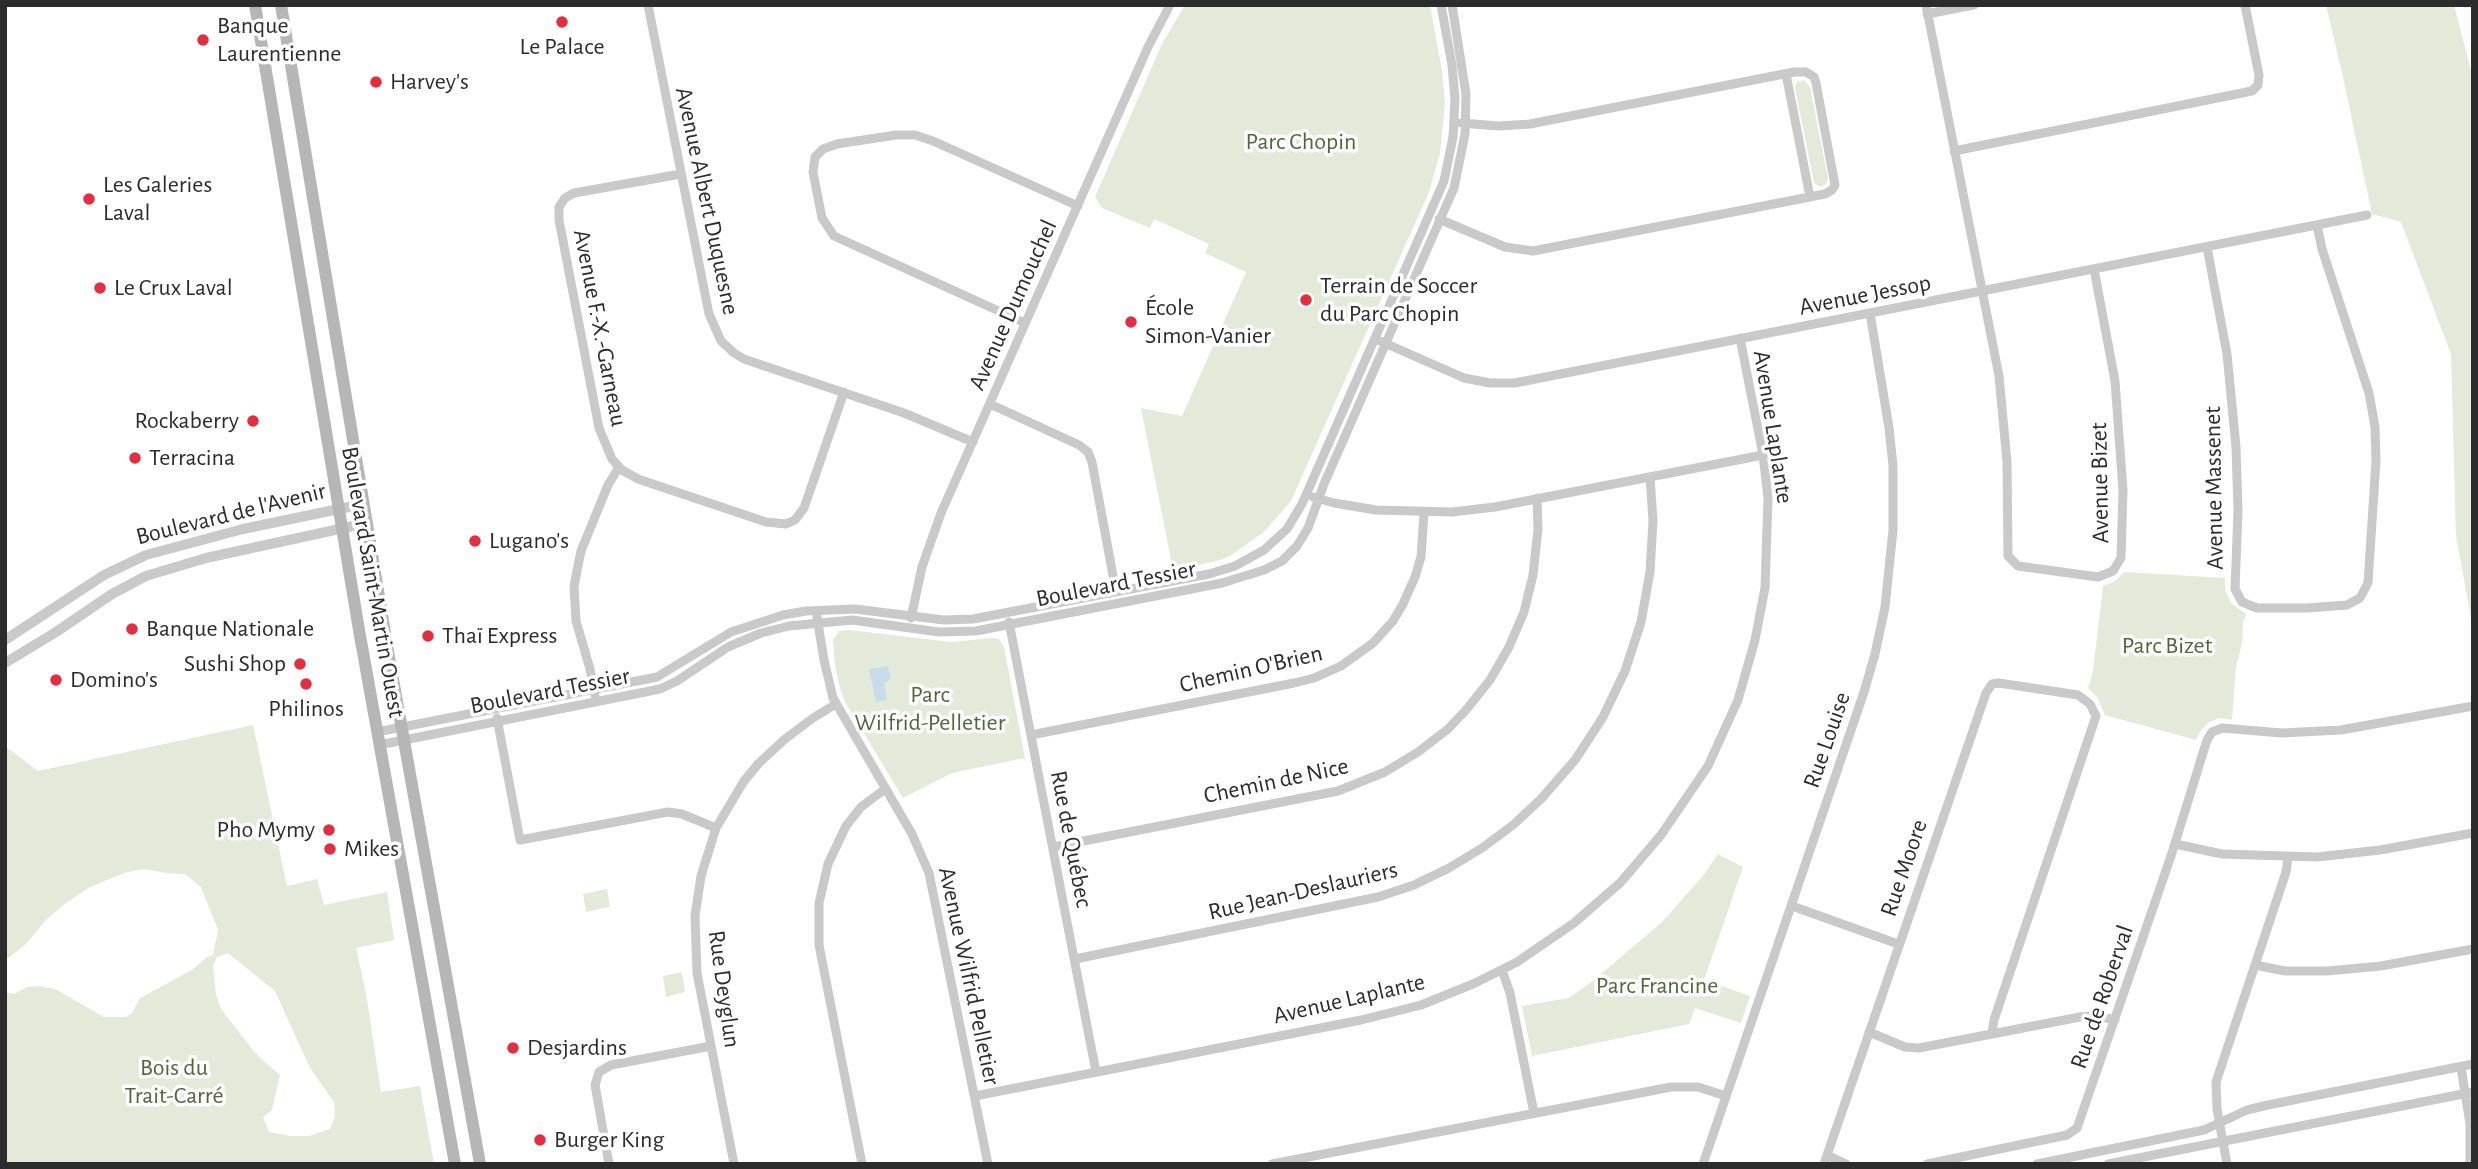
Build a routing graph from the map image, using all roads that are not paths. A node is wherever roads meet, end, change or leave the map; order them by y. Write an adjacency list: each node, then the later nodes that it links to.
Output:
1 (255, 5): 38 (main road, Boulevard Saint-Martin Ouest)
2 (281, 5): 37 (main road, Boulevard Saint-Martin Ouest)
3 (648, 5): 13 (street, Avenue Albert Duquesne)
4 (1170, 5): 15 (street, Avenue Dumouchel)
5 (1974, 5): 8 (street)
6 (2245, 5): 12 (street)
7 (1446, 6): 10 (street, Boulevard Tessier); 11 (street, Boulevard Tessier)
8 (1926, 10): 12 (street)
9 (1786, 74): 11 (street); 14 (street); 14 (street)
10 (1454, 122): 11 (street); 16 (street, Boulevard Tessier)
11 (1465, 123): 18 (street, Boulevard Tessier)
12 (1954, 151): 22 (street)
13 (681, 173): 28 (street, Avenue Albert Duquesne); 32 (street, Avenue F.-X.-Garneau)
14 (1810, 197): 18 (street)
15 (1078, 205): 24 (street, Avenue Dumouchel); 24 (street)
16 (1431, 215): 18 (street); 26 (street, Boulevard Tessier)
17 (2367, 215): 19 (street, Avenue Jessop)
18 (1441, 220): 27 (street, Boulevard Tessier)
19 (2317, 225): 20 (street, Avenue Jessop); 20 (street, Avenue Massenet)
20 (2207, 247): 21 (street, Avenue Jessop)
21 (2094, 269): 22 (street, Avenue Jessop); 22 (street, Avenue Bizet)
22 (1983, 293): 23 (street, Avenue Jessop)
23 (1870, 313): 25 (street, Avenue Jessop); 65 (street, Rue Louise)
24 (1025, 323): 29 (street, Avenue Dumouchel)
25 (1740, 338): 27 (street, Avenue Jessop); 31 (street, Avenue Laplante)
26 (1376, 339): 27 (street, Avenue Jessop); 34 (street, Boulevard Tessier)
27 (1385, 343): 36 (street, Boulevard Tessier)
28 (844, 392): 30 (street, Avenue Albert Duquesne); 32 (street)
29 (990, 404): 30 (street, Avenue Dumouchel); 42 (street)
30 (973, 442): 45 (street, Avenue Dumouchel)
31 (1763, 455): 33 (street); 70 (street, Avenue Laplante)
32 (619, 467): 51 (street)
33 (1650, 477): 35 (street); 68 (street, Rue Jean-Deslauriers)
34 (1307, 494): 36 (street); 42 (street, Boulevard Tessier)
35 (1537, 498): 39 (street); 63 (street, Chemin de Nice)
36 (1318, 499): 39 (street); 47 (street, Boulevard Tessier)
37 (363, 503): 38 (street, Boulevard de l'Avenir); 40 (main road, Boulevard Saint-Martin Ouest)
38 (339, 508): 41 (main road, Boulevard Saint-Martin Ouest); 49 (street, Boulevard de l'Avenir)
39 (1424, 513): 57 (street, Chemin O'Brien)
40 (367, 523): 41 (street, Boulevard de l'Avenir); 56 (main road, Boulevard Saint-Martin Ouest)
41 (342, 527): 50 (street, Boulevard de l'Avenir); 58 (main road, Boulevard Saint-Martin Ouest)
42 (1116, 592): 44 (street, Boulevard Tessier)
43 (817, 611): 45 (street, Boulevard Tessier); 46 (street, Avenue Wilfrid Pelletier); 51 (street, Boulevard Tessier)
44 (1007, 613): 45 (street, Boulevard Tessier); 47 (street, Rue de Québec)
45 (911, 615): 48 (street, Avenue Dumouchel)
46 (818, 622): 48 (street, Boulevard Tessier); 51 (street, Boulevard Tessier); 52 (street, Avenue Wilfrid Pelletier)
47 (1009, 625): 48 (street, Boulevard Tessier); 57 (street, Rue de Québec)
48 (910, 627)
49 (5, 640)
50 (5, 663)
51 (595, 696): 54 (street, Boulevard Tessier); 55 (street, Boulevard Tessier)
52 (836, 704): 59 (street, Avenue Wilfrid Pelletier); 60 (street, Rue Deyglun)
53 (2473, 706): 62 (street, Rue de Roberval)
54 (495, 709): 55 (street); 56 (street, Boulevard Tessier)
55 (497, 721): 56 (street, Boulevard Tessier); 60 (street)
56 (403, 734): 58 (street, Boulevard Tessier); 86 (main road, Boulevard Saint-Martin Ouest)
57 (1031, 735): 63 (street, Rue de Québec)
58 (378, 739): 85 (main road, Boulevard Saint-Martin Ouest)
59 (885, 789): 79 (street, Avenue Wilfrid Pelletier); 89 (street)
60 (716, 828): 74 (street, Rue Deyglun)
61 (2473, 833): 64 (street)
62 (2175, 844): 64 (street); 71 (street, Rue de Roberval)
63 (1053, 847): 68 (street, Rue de Québec)
64 (2288, 858): 69 (street)
65 (1791, 905): 66 (street); 80 (street, Rue Louise)
66 (1898, 944): 72 (street, Rue Moore); 73 (street, Rue Moore)
67 (2473, 949): 69 (street)
68 (1075, 959): 77 (street, Rue de Québec)
69 (2255, 965): 82 (street)
70 (1502, 970): 77 (street, Avenue Laplante); 81 (street)
71 (2115, 1020): 73 (street); 94 (street, Rue de Roberval)
72 (1869, 1032): 73 (street); 84 (street, Rue Moore)
73 (1992, 1033)
74 (711, 1046): 87 (street); 88 (street, Rue Deyglun)
75 (2473, 1064): 76 (street)
76 (2461, 1067): 78 (street); 82 (street)
77 (1096, 1072): 79 (street, Avenue Laplante)
78 (2469, 1093): 83 (street); 98 (street)
79 (975, 1096): 90 (street, Avenue Wilfrid Pelletier)
80 (1726, 1096): 81 (street); 92 (street, Rue Louise)
81 (1534, 1113): 91 (street)
82 (2220, 1123): 83 (street); 95 (street)
83 (2223, 1141): 96 (street); 97 (street)
84 (1825, 1159): 93 (street)
85 (455, 1164)
86 (480, 1164)
87 (609, 1164)
88 (734, 1164)
89 (862, 1164)
90 (988, 1164)
91 (1272, 1164)
92 (1703, 1164)
93 (1846, 1164)
94 (1927, 1164)
95 (2037, 1164)
96 (2108, 1164)
97 (2227, 1164)
98 (2470, 1164)

